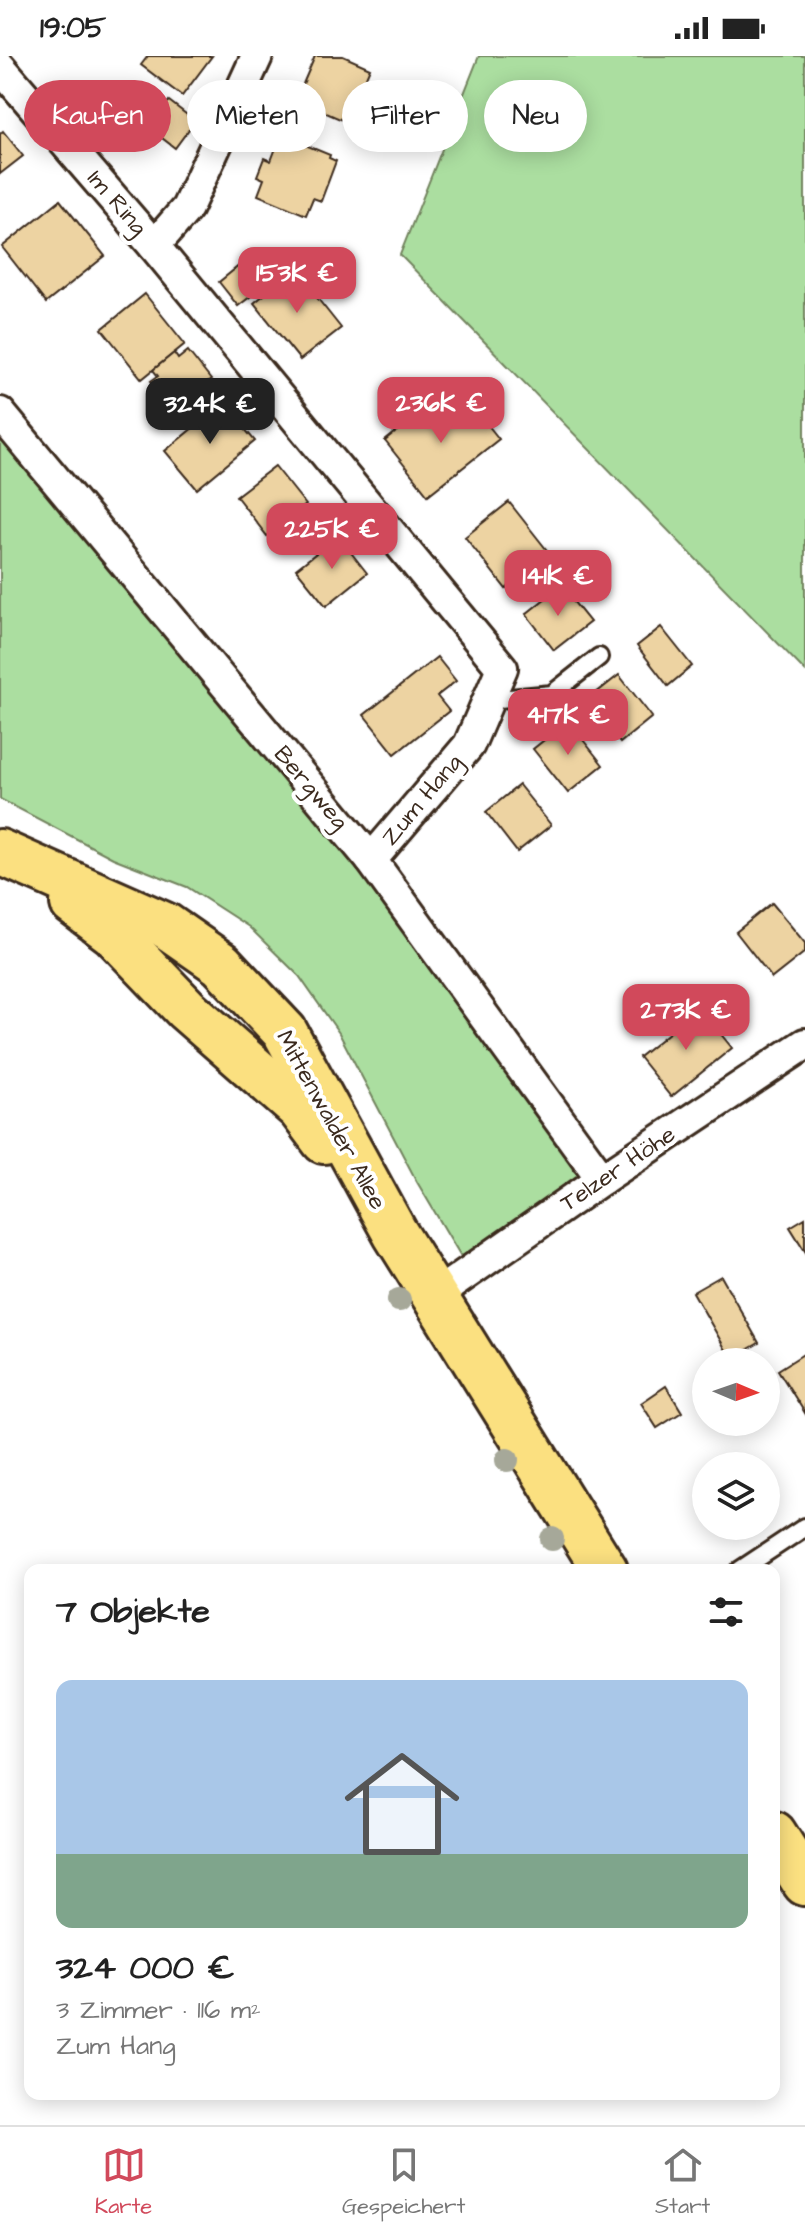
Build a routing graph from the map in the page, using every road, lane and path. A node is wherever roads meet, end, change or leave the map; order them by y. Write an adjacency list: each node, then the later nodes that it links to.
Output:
1 (257, 56): 3 (street, Im Ring)
2 (0, 67): 3 (street, Im Ring)
3 (154, 246): 6 (street, Zum Hang)
4 (0, 413): 8 (street, Bergweg)
5 (599, 657): 6 (lane)
6 (488, 700): 8 (street, Zum Hang)
7 (10, 857): 11 (main road, Mittenwalder Allee)
8 (371, 860): 10 (street, Bergweg)
9 (805, 1044): 10 (street, Telzer Höhe)
10 (602, 1179): 11 (street, Telzer Höhe)
11 (433, 1297): 13 (main road, Mittenwalder Allee)
12 (805, 1527): 14 (lane)
13 (601, 1564)
14 (749, 1564)
15 (780, 1843): 16 (main road)
16 (805, 1883)

